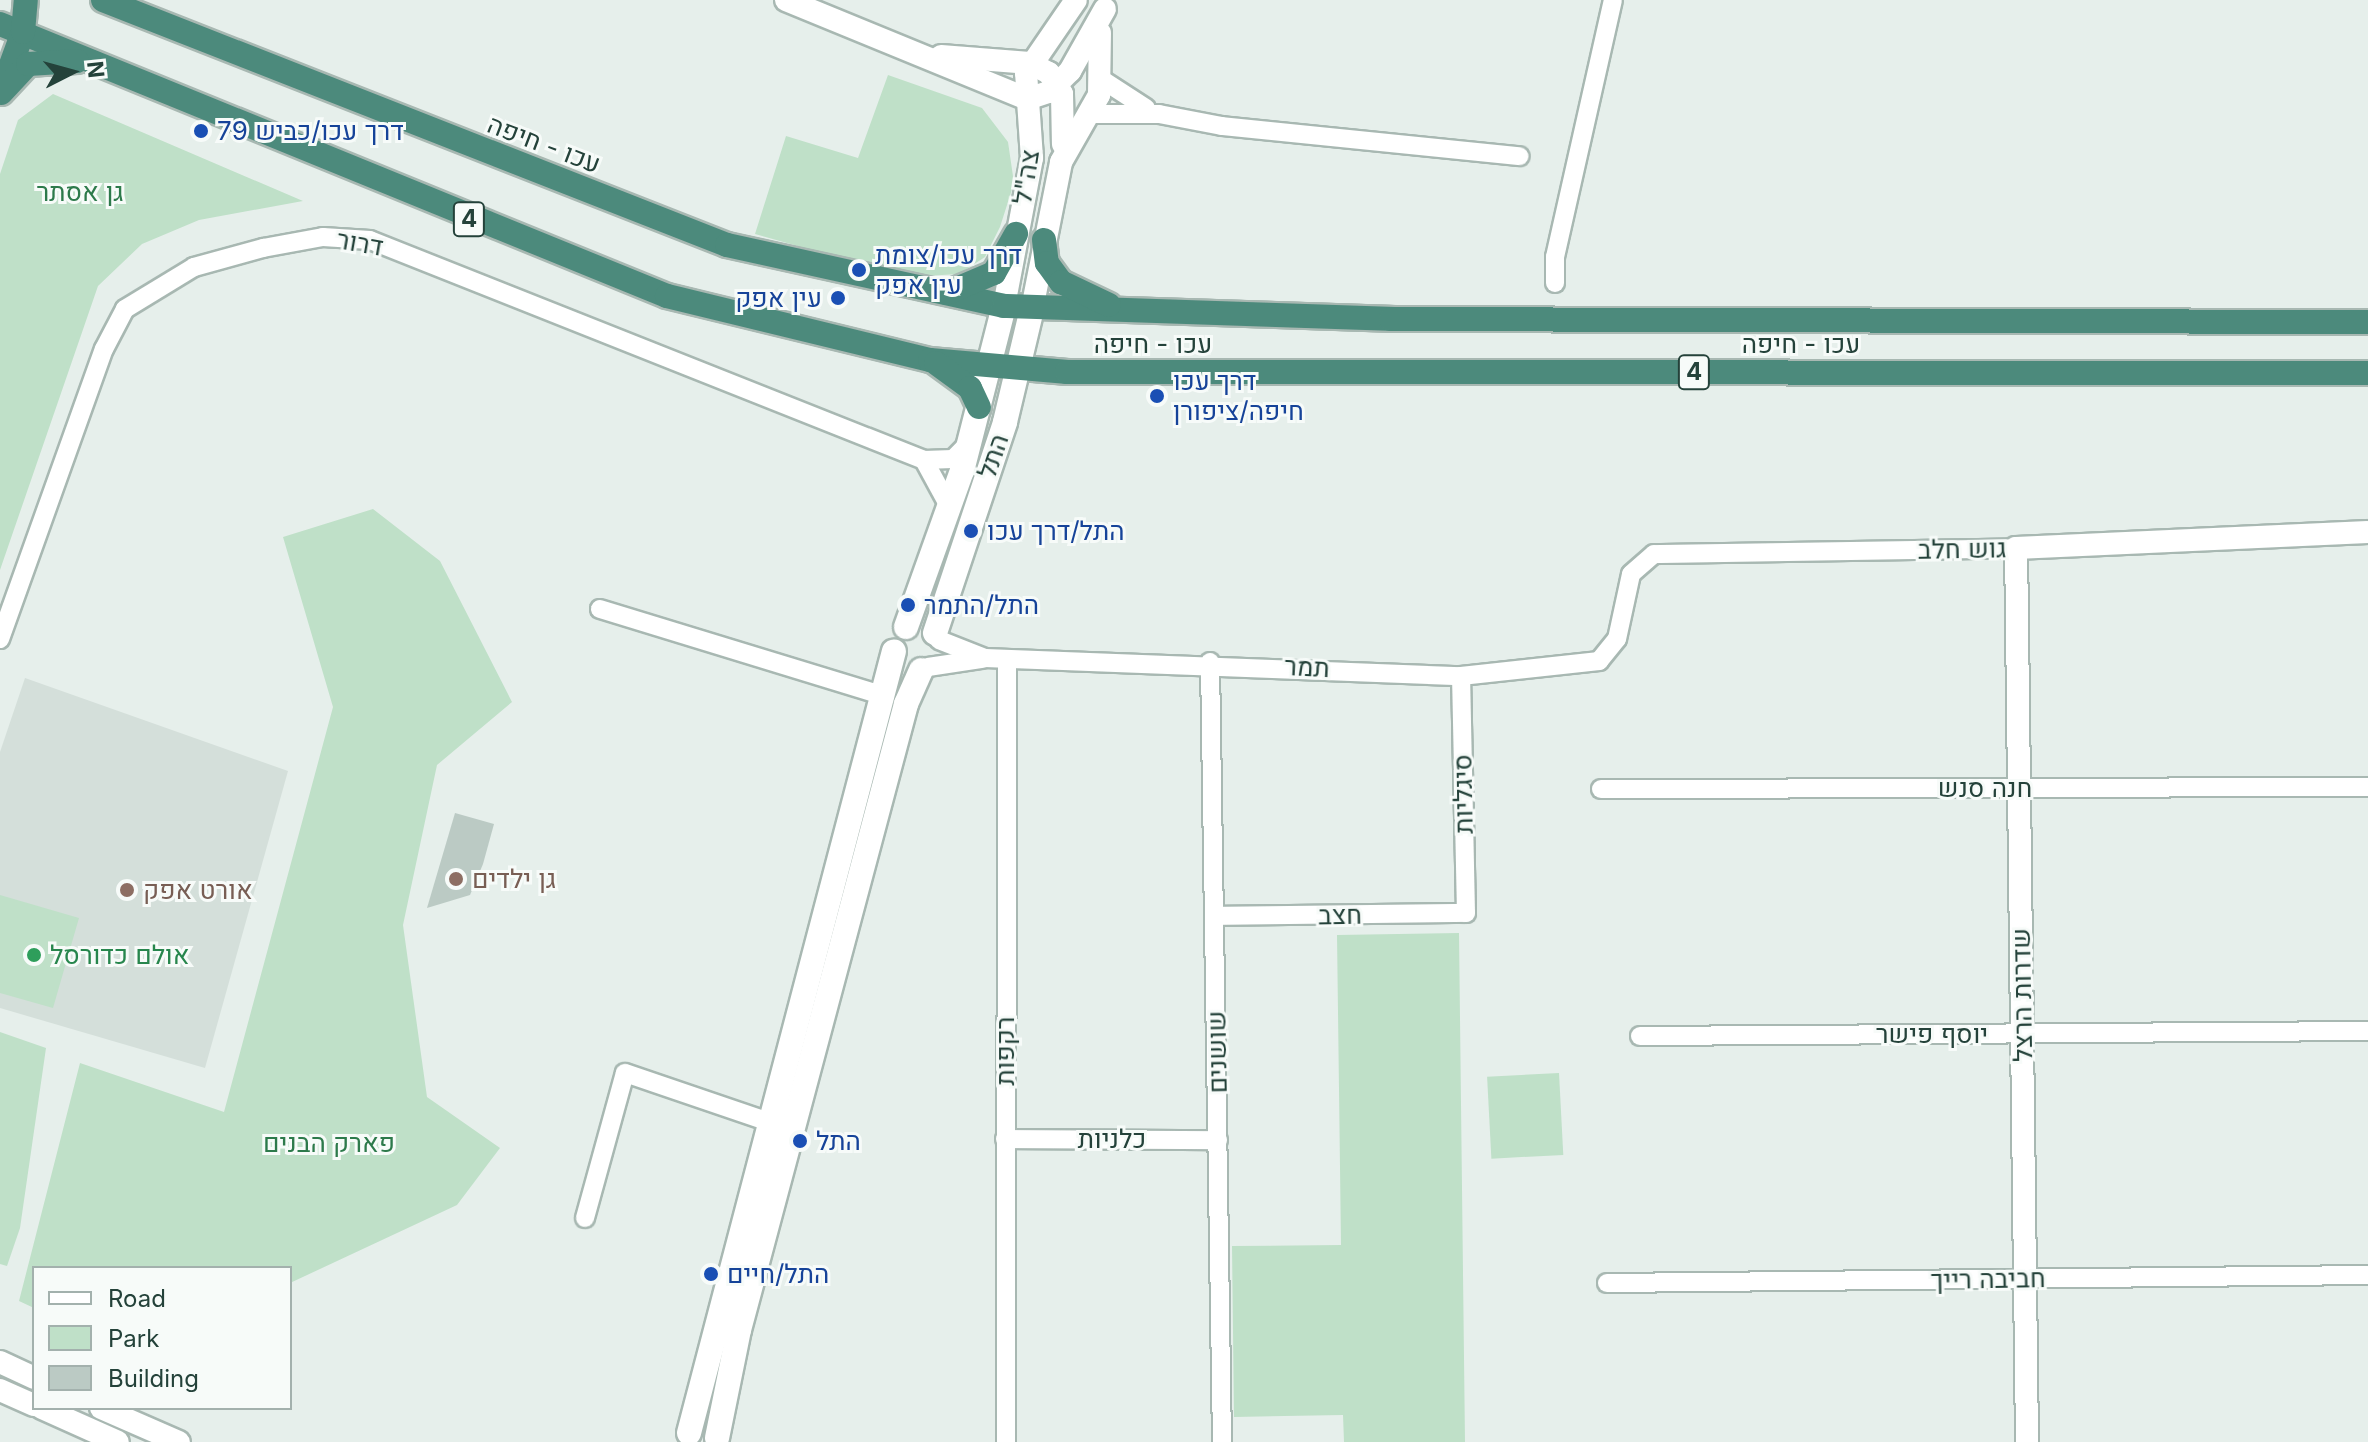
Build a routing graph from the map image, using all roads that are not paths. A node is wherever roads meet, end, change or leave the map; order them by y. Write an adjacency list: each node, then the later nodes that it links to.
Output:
1 (26, 0): 7 (highway)
2 (103, 0): 22 (highway, עכו - חיפה / 4)
3 (786, 0): 8 (street)
4 (1076, 0): 9 (street)
5 (1613, 0): 21 (street)
6 (1106, 5): 11 (street, צה"ל); 12 (street)
7 (11, 28): 10 (highway, עכו - חיפה / 4); 13 (highway)
8 (928, 54): 9 (street); 14 (street)
9 (1030, 63): 12 (street); 14 (street, צה"ל)
10 (99, 64): 13 (highway); 27 (highway, עכו - חיפה / 4)
11 (1098, 77): 15 (street, צה"ל); 16 (street)
12 (1057, 85): 14 (street); 18 (street)
13 (0, 94)
14 (1027, 99): 19 (street, צה"ל)
15 (1087, 114): 16 (street); 18 (street, צה"ל)
16 (1159, 114): 17 (street)
17 (1519, 156)
18 (1058, 173): 20 (street, צה"ל)
19 (1016, 234): 22 (highway); 23 (street, צה"ל)
20 (1044, 240): 24 (street, צה"ל); 25 (highway)
21 (1555, 283)
22 (936, 293): 23 (highway, עכו - חיפה / 4)
23 (1004, 306): 24 (highway, עכו - חיפה / 4); 28 (main road, צה"ל)
24 (1032, 309): 25 (highway, עכו - חיפה / 4); 29 (main road, צה"ל)
25 (1150, 314): 26 (highway, עכו - חיפה / 4)
26 (2368, 322)
27 (930, 360): 28 (highway, עכו - חיפה / 4); 31 (highway)
28 (990, 368): 29 (highway, עכו - חיפה / 4); 31 (main road, התל)
29 (1020, 370): 30 (highway, עכו - חיפה / 4); 39 (main road, התל)
30 (2368, 373)
31 (979, 407): 32 (main road, התל)
32 (969, 443): 33 (street); 34 (main road, התל)
33 (924, 460): 34 (street); 40 (street, דרור)
34 (949, 506): 38 (main road, התל)
35 (2368, 532): 36 (street, גוש חלב)
36 (2016, 548): 41 (street, גוש חלב); 49 (street, שדרות הרצל)
37 (600, 609): 48 (street)
38 (906, 627): 39 (main road); 42 (main road)
39 (937, 636): 43 (street, תמר); 46 (main road)
40 (0, 639)
41 (1617, 639): 47 (street, תמר)
42 (894, 651): 46 (main road); 48 (main road)
43 (985, 658): 44 (street, תמר); 46 (street, תמר)
44 (1007, 659): 45 (street, תמר); 58 (street, רקפות)
45 (1210, 662): 47 (street, תמר); 53 (street, שושנים)
46 (925, 668): 60 (main road)
47 (1461, 676): 52 (street, סיגליות)
48 (885, 696): 57 (main road)
49 (2019, 787): 50 (street, חנה סנש); 51 (street, חנה סנש); 55 (street, שדרות הרצל)
50 (2368, 787)
51 (1601, 789)
52 (1466, 913): 53 (street, חצב)
53 (1215, 916): 59 (street, שושנים)
54 (2368, 1031): 55 (street, יוסף פישר)
55 (2022, 1033): 56 (street, יוסף פישר); 63 (street, שדרות הרצל)
56 (1640, 1036)
57 (773, 1119): 60 (street); 61 (street); 71 (main road)
58 (1005, 1139): 59 (street, כלניות); 75 (street, רקפות)
59 (1218, 1140): 76 (street, שושנים)
60 (787, 1155): 72 (main road)
61 (585, 1218)
62 (2368, 1275): 63 (street, חביבה רייך)
63 (2025, 1279): 64 (street, חביבה רייך); 77 (street, שדרות הרצל)
64 (1607, 1283)
65 (0, 1362): 66 (street)
66 (32, 1377)
67 (0, 1390): 68 (street)
68 (32, 1404)
69 (46, 1410): 73 (street)
70 (106, 1410): 74 (street)
71 (685, 1438): 72 (main road)
72 (718, 1440)
73 (118, 1442)
74 (179, 1442)
75 (1006, 1442)
76 (1222, 1442)
77 (2027, 1442)

